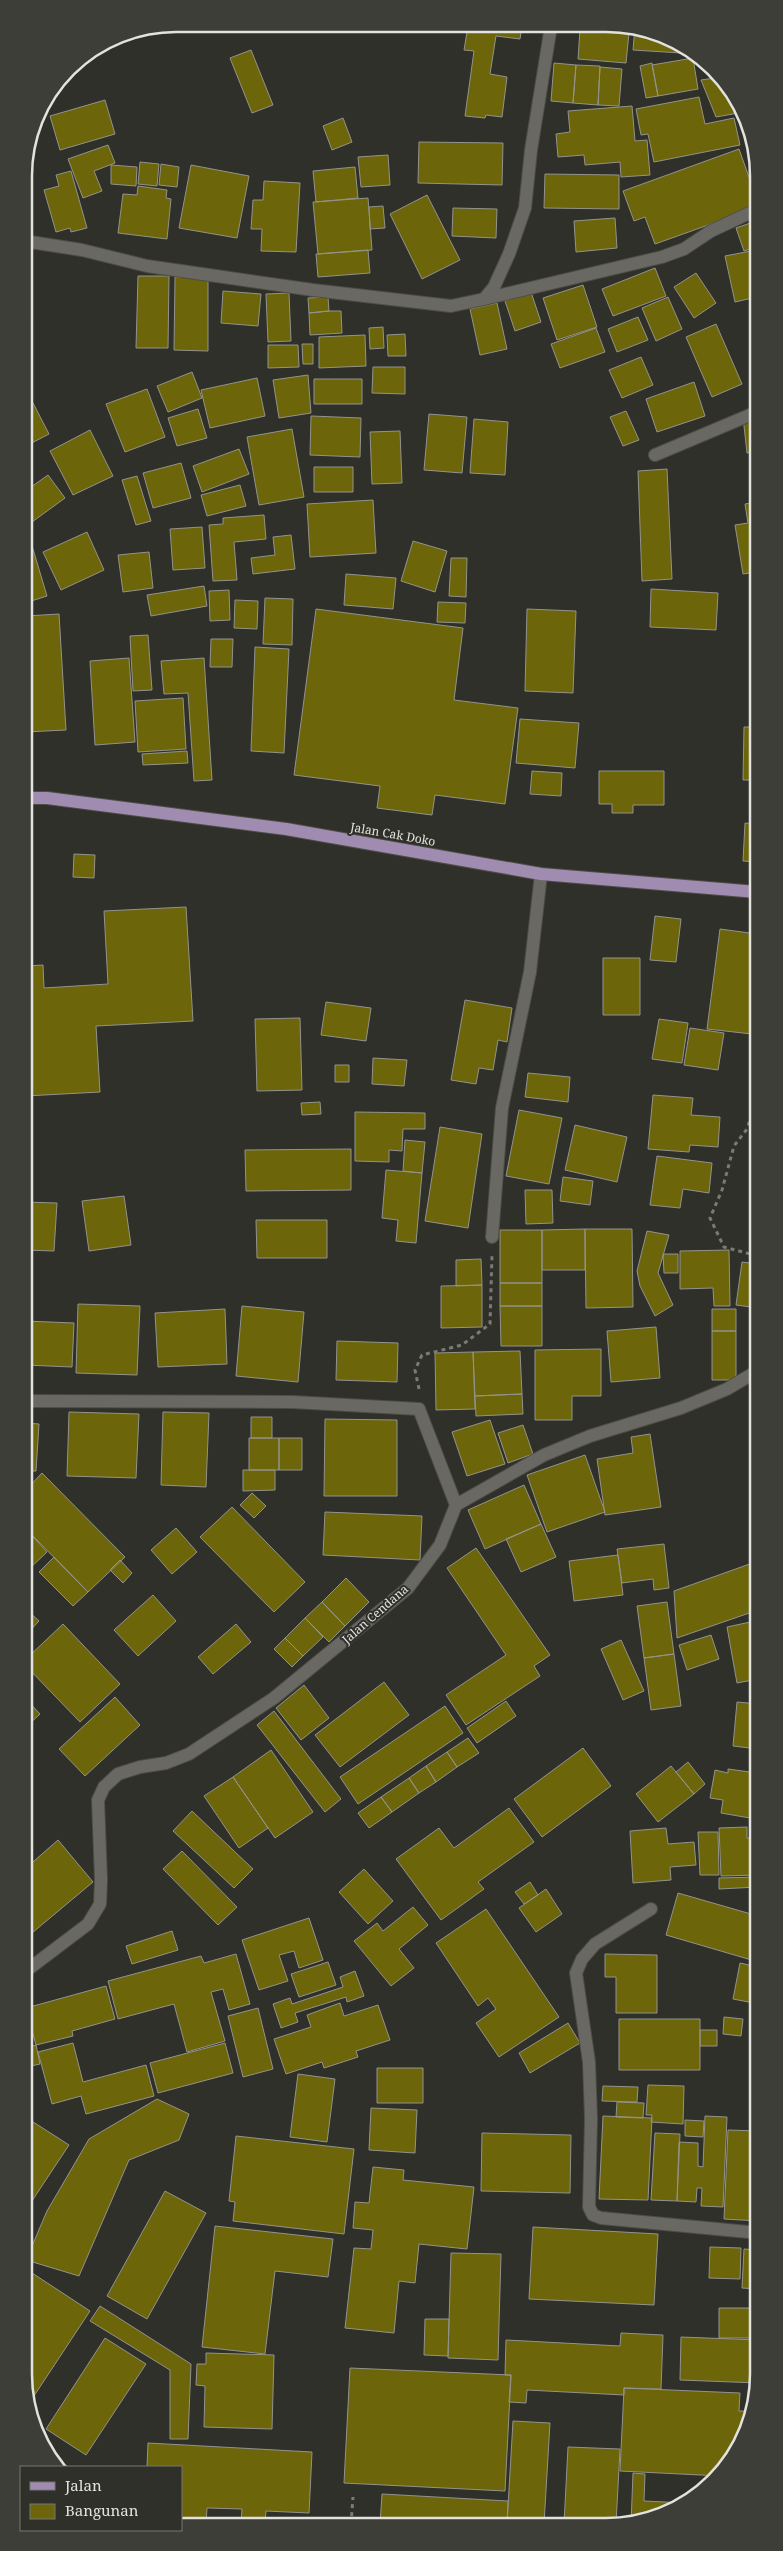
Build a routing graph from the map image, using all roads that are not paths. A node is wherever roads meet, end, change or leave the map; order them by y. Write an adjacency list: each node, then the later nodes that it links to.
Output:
1 (550, 32): 4 (street)
2 (750, 213): 4 (street)
3 (33, 242): 4 (street)
4 (484, 299)
5 (750, 415): 6 (street)
6 (654, 455)
7 (33, 798): 8 (main road, Jalan Cak Doko)
8 (541, 874): 9 (main road, Jalan Cak Doko); 10 (street)
9 (750, 891)
10 (492, 1237)
11 (750, 1375): 13 (street)
12 (32, 1401): 13 (street)
13 (456, 1505): 15 (street, Jalan Cendana)
14 (651, 1909): 16 (street)
15 (32, 1965)
16 (750, 2232)

